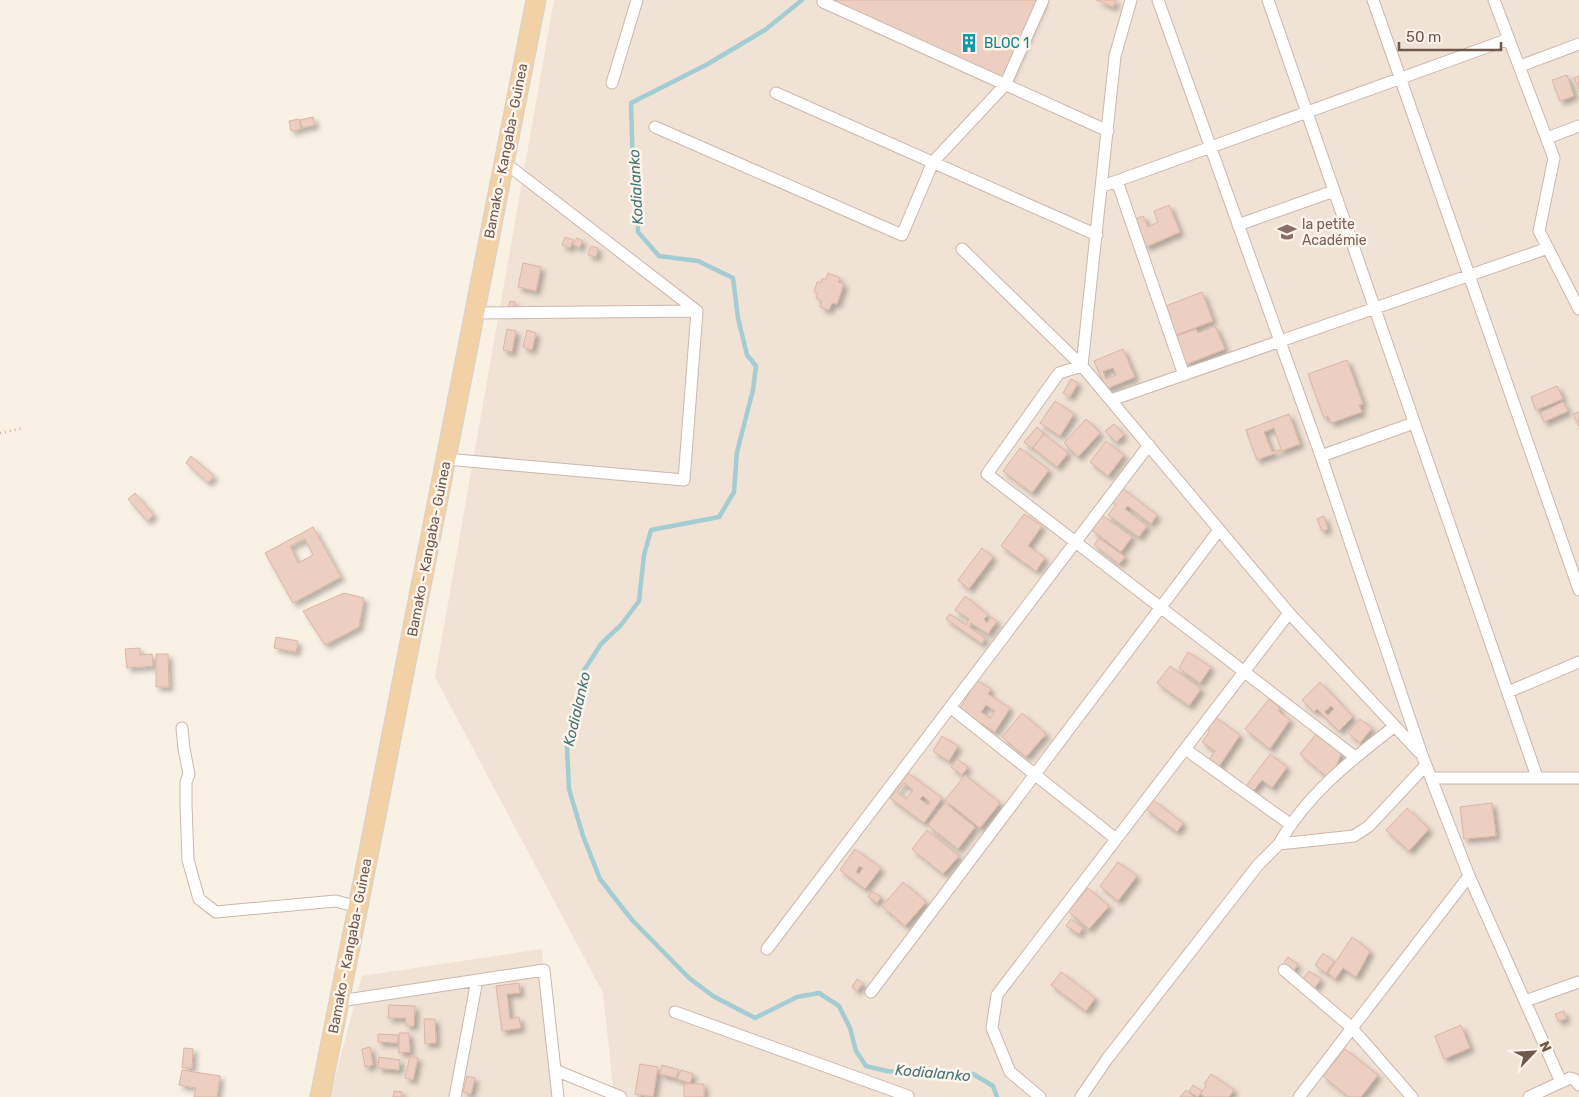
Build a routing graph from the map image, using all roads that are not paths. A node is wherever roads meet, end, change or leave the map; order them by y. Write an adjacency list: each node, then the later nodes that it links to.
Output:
1 (536, 0): 23 (main road, Bamako - Kangaba- Guinea)
2 (637, 0): 14 (street)
3 (1043, 0): 15 (street)
4 (1131, 0): 20 (street)
5 (1158, 0): 22 (street)
6 (1268, 0): 17 (street)
7 (1373, 0): 13 (street)
8 (1494, 0): 10 (street)
9 (823, 2): 15 (street)
10 (1509, 39): 12 (street); 13 (street)
11 (1579, 44): 12 (street)
12 (1520, 66): 21 (street)
13 (1400, 78): 17 (street); 32 (street)
14 (612, 83)
15 (1005, 85): 20 (street); 24 (street)
16 (776, 93): 24 (street)
17 (1307, 112): 22 (street); 27 (street)
18 (1579, 126): 21 (street)
19 (656, 127): 24 (street)
20 (1108, 131): 26 (street)
21 (1547, 138): 30 (street)
22 (1210, 147): 25 (street); 28 (street)
23 (504, 162): 35 (street); 36 (main road, Bamako - Kangaba- Guinea)
24 (934, 162): 29 (street)
25 (1117, 181): 26 (street); 39 (street)
26 (1103, 186): 29 (street)
27 (1334, 191): 28 (street); 34 (street)
28 (1238, 225): 37 (street)
29 (1097, 235): 38 (street)
30 (1548, 248): 32 (street); 33 (street)
31 (962, 249): 38 (street)
32 (1469, 276): 34 (street); 47 (street)
33 (1579, 308)
34 (1375, 309): 37 (street); 41 (street)
35 (697, 311): 36 (street); 44 (street)
36 (475, 313): 44 (main road, Bamako - Kangaba- Guinea)
37 (1280, 342): 39 (street); 43 (street)
38 (1082, 366): 40 (street); 46 (street)
39 (1184, 375): 40 (street)
40 (1111, 400): 42 (street)
41 (1414, 423): 43 (street); 52 (street)
42 (1149, 445): 45 (street); 46 (street)
43 (1321, 456): 58 (street)
44 (446, 459): 67 (main road, Bamako - Kangaba- Guinea)
45 (1220, 530): 48 (street); 49 (street)
46 (1074, 541): 48 (street); 53 (street)
47 (1579, 590)
48 (1161, 608): 51 (street); 59 (street)
49 (1289, 613): 51 (street); 54 (street)
50 (1579, 662): 52 (street)
51 (1244, 671): 56 (street); 57 (street)
52 (1508, 692): 60 (street)
53 (950, 706): 59 (street); 68 (street)
54 (1395, 726): 57 (street); 58 (street)
55 (182, 728): 67 (street)
56 (1185, 749): 63 (street); 64 (street)
57 (1355, 757): 63 (street)
58 (1424, 760): 61 (street); 65 (street)
59 (1036, 775): 64 (street); 72 (street)
60 (1537, 777): 61 (street); 62 (street)
61 (1431, 778): 66 (street)
62 (1579, 778)
63 (1290, 824): 65 (street)
64 (1116, 838): 85 (street)
65 (1279, 844): 86 (street)
66 (1469, 876): 74 (street); 76 (street)
67 (358, 907): 73 (main road, Bamako - Kangaba- Guinea)
68 (767, 949)
69 (1284, 970): 76 (street)
70 (476, 980): 73 (street); 77 (street); 82 (street)
71 (1579, 982): 74 (street)
72 (872, 992)
73 (340, 1001): 81 (main road, Bamako - Kangaba- Guinea)
74 (1525, 1001): 78 (street)
75 (675, 1012): 84 (street)
76 (1352, 1027): 87 (street); 88 (street)
77 (556, 1070): 80 (street); 83 (street)
78 (1561, 1082): 79 (street); 89 (street)
79 (1579, 1085)
80 (617, 1096)
81 (320, 1097)
82 (455, 1097)
83 (558, 1097)
84 (906, 1097)
85 (1040, 1097)
86 (1081, 1097)
87 (1299, 1097)
88 (1412, 1097)
89 (1529, 1097)

